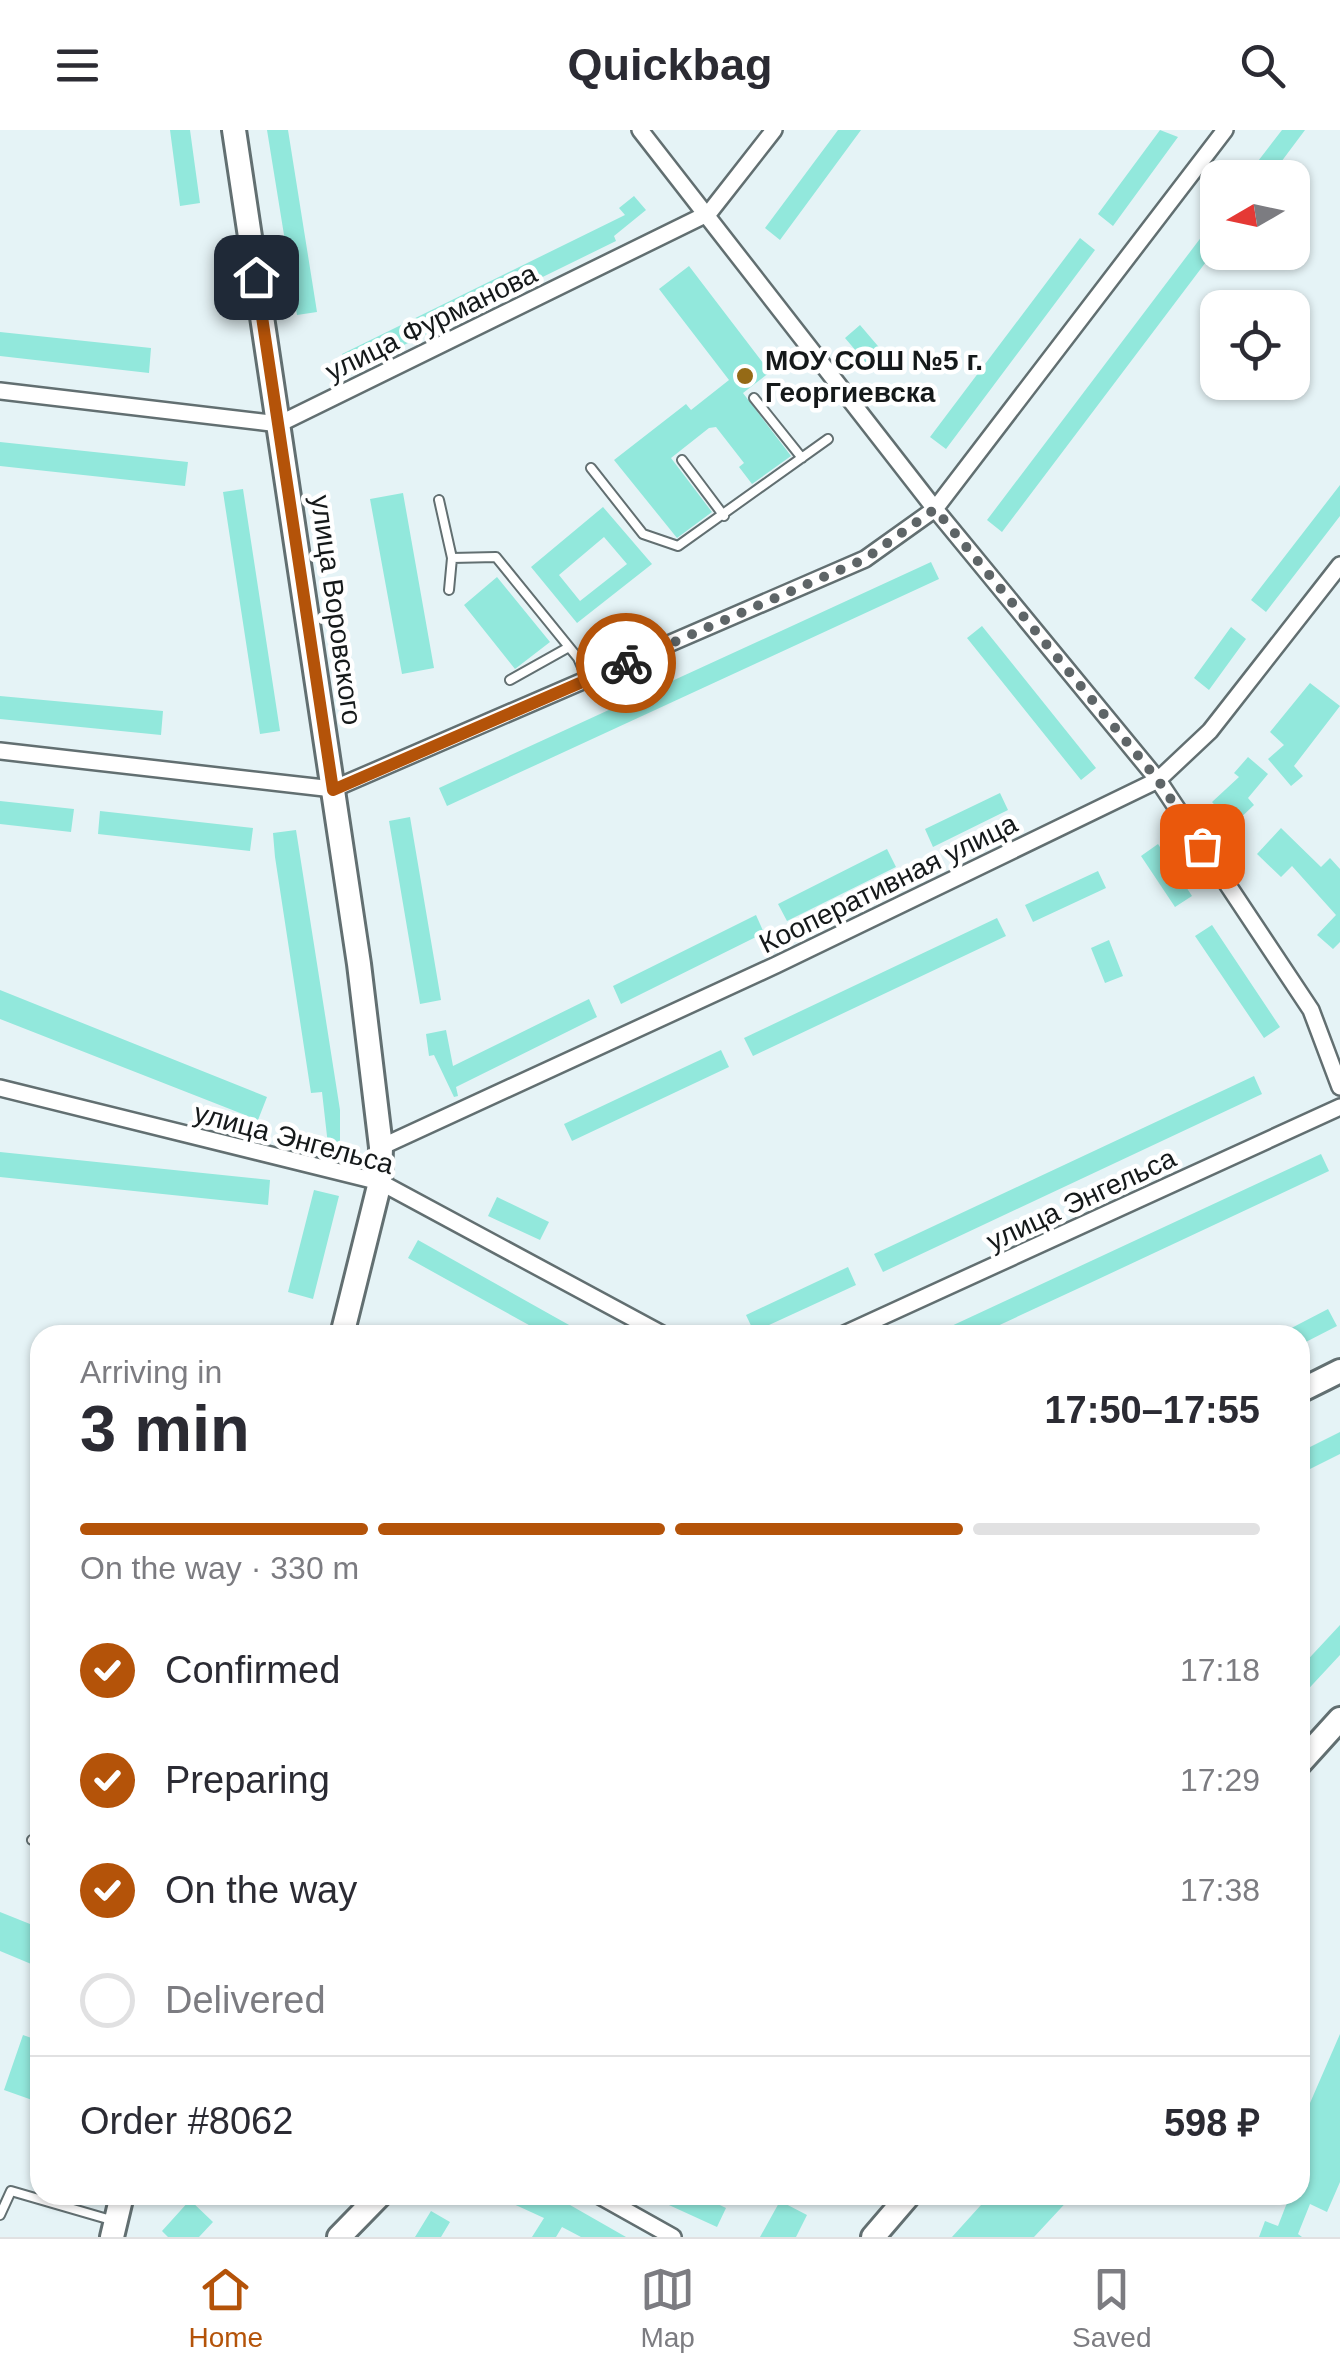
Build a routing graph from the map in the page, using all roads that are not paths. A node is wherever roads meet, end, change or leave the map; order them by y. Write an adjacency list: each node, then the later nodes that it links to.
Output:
1 (234, 130): 8 (street, улица Воровского)
2 (640, 130): 5 (street)
3 (774, 130): 5 (street, улица Фурманова)
4 (1225, 130): 14 (street)
5 (709, 213): 8 (street, улица Фурманова); 14 (street)
6 (0, 390): 8 (street)
7 (754, 398): 10 (lane)
8 (279, 424): 24 (street, улица Воровского)
9 (828, 439): 10 (lane)
10 (802, 458): 15 (lane)
11 (682, 460): 15 (lane)
12 (591, 468): 15 (lane)
13 (439, 500): 16 (lane)
14 (935, 509): 21 (street); 23 (street)
15 (724, 516)
16 (452, 558): 18 (lane); 19 (lane)
17 (1340, 564): 23 (street, Кооперативная улица)
18 (449, 590)
19 (569, 646): 20 (lane); 21 (lane)
20 (510, 680)
21 (587, 680): 24 (street)
22 (0, 751): 24 (street)
23 (1158, 780): 25 (street); 28 (street, Кооперативная улица)
24 (333, 790): 28 (street, улица Воровского)
25 (1340, 1087)
26 (0, 1088): 29 (street, улица Энгельса)
27 (1340, 1107): 32 (street, улица Энгельса)
28 (381, 1147): 29 (street, улица Воровского)
29 (380, 1182): 30 (street, улица Воровского); 31 (street, улица Энгельса)
30 (344, 1325)
31 (645, 1325)
32 (864, 1325)
33 (1340, 1371): 34 (street)
34 (1310, 1386)
35 (1340, 1719): 36 (street)
36 (1310, 1752)
37 (30, 2198): 42 (lane)
38 (49, 2205): 43 (lane)
39 (371, 2205): 44 (street)
40 (616, 2205): 45 (street)
41 (900, 2205): 46 (street)
42 (0, 2215)
43 (114, 2229)
44 (344, 2236)
45 (673, 2237)
46 (873, 2237)

